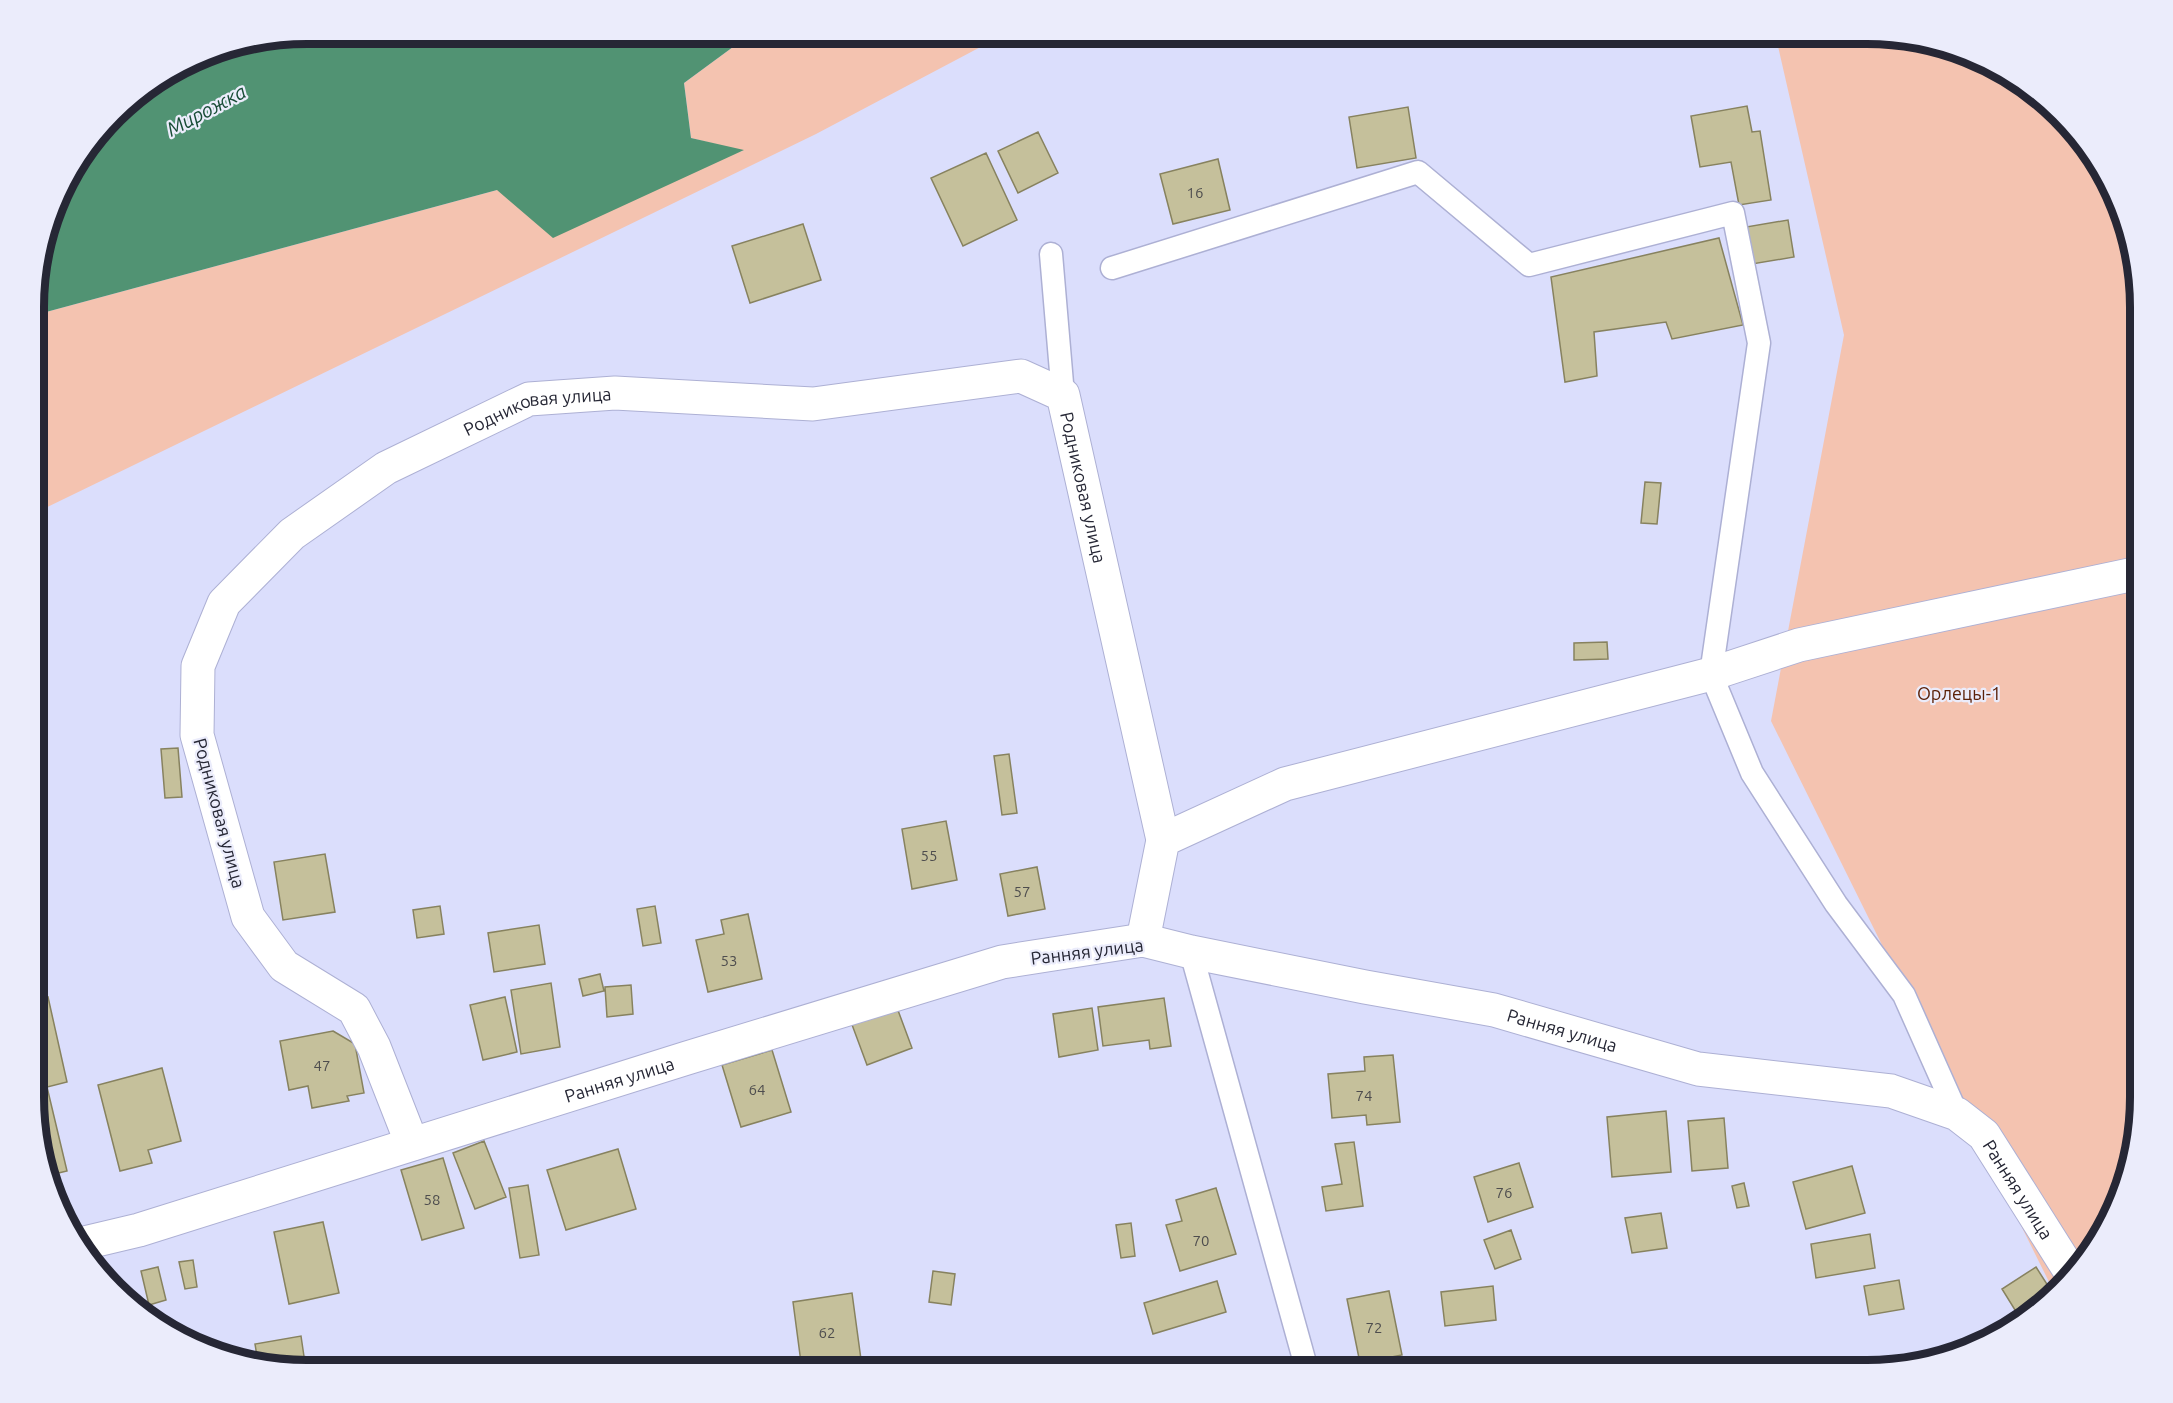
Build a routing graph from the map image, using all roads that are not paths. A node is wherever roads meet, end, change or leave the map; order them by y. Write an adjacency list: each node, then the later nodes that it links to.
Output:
1 (1051, 254): 3 (lane)
2 (1112, 268): 5 (lane)
3 (1063, 395): 6 (street, Родниковая улица); 10 (street, Родниковая улица)
4 (2130, 575): 5 (street)
5 (1711, 674): 6 (street); 9 (lane)
6 (1163, 840): 7 (street)
7 (1143, 940): 8 (street, Ранняя улица); 10 (street, Ранняя улица)
8 (1191, 952): 9 (street, Ранняя улица); 13 (lane)
9 (1957, 1114): 12 (street, Ранняя улица)
10 (412, 1144): 11 (street, Ранняя улица)
11 (88, 1242)
12 (2067, 1266)
13 (1304, 1360)

